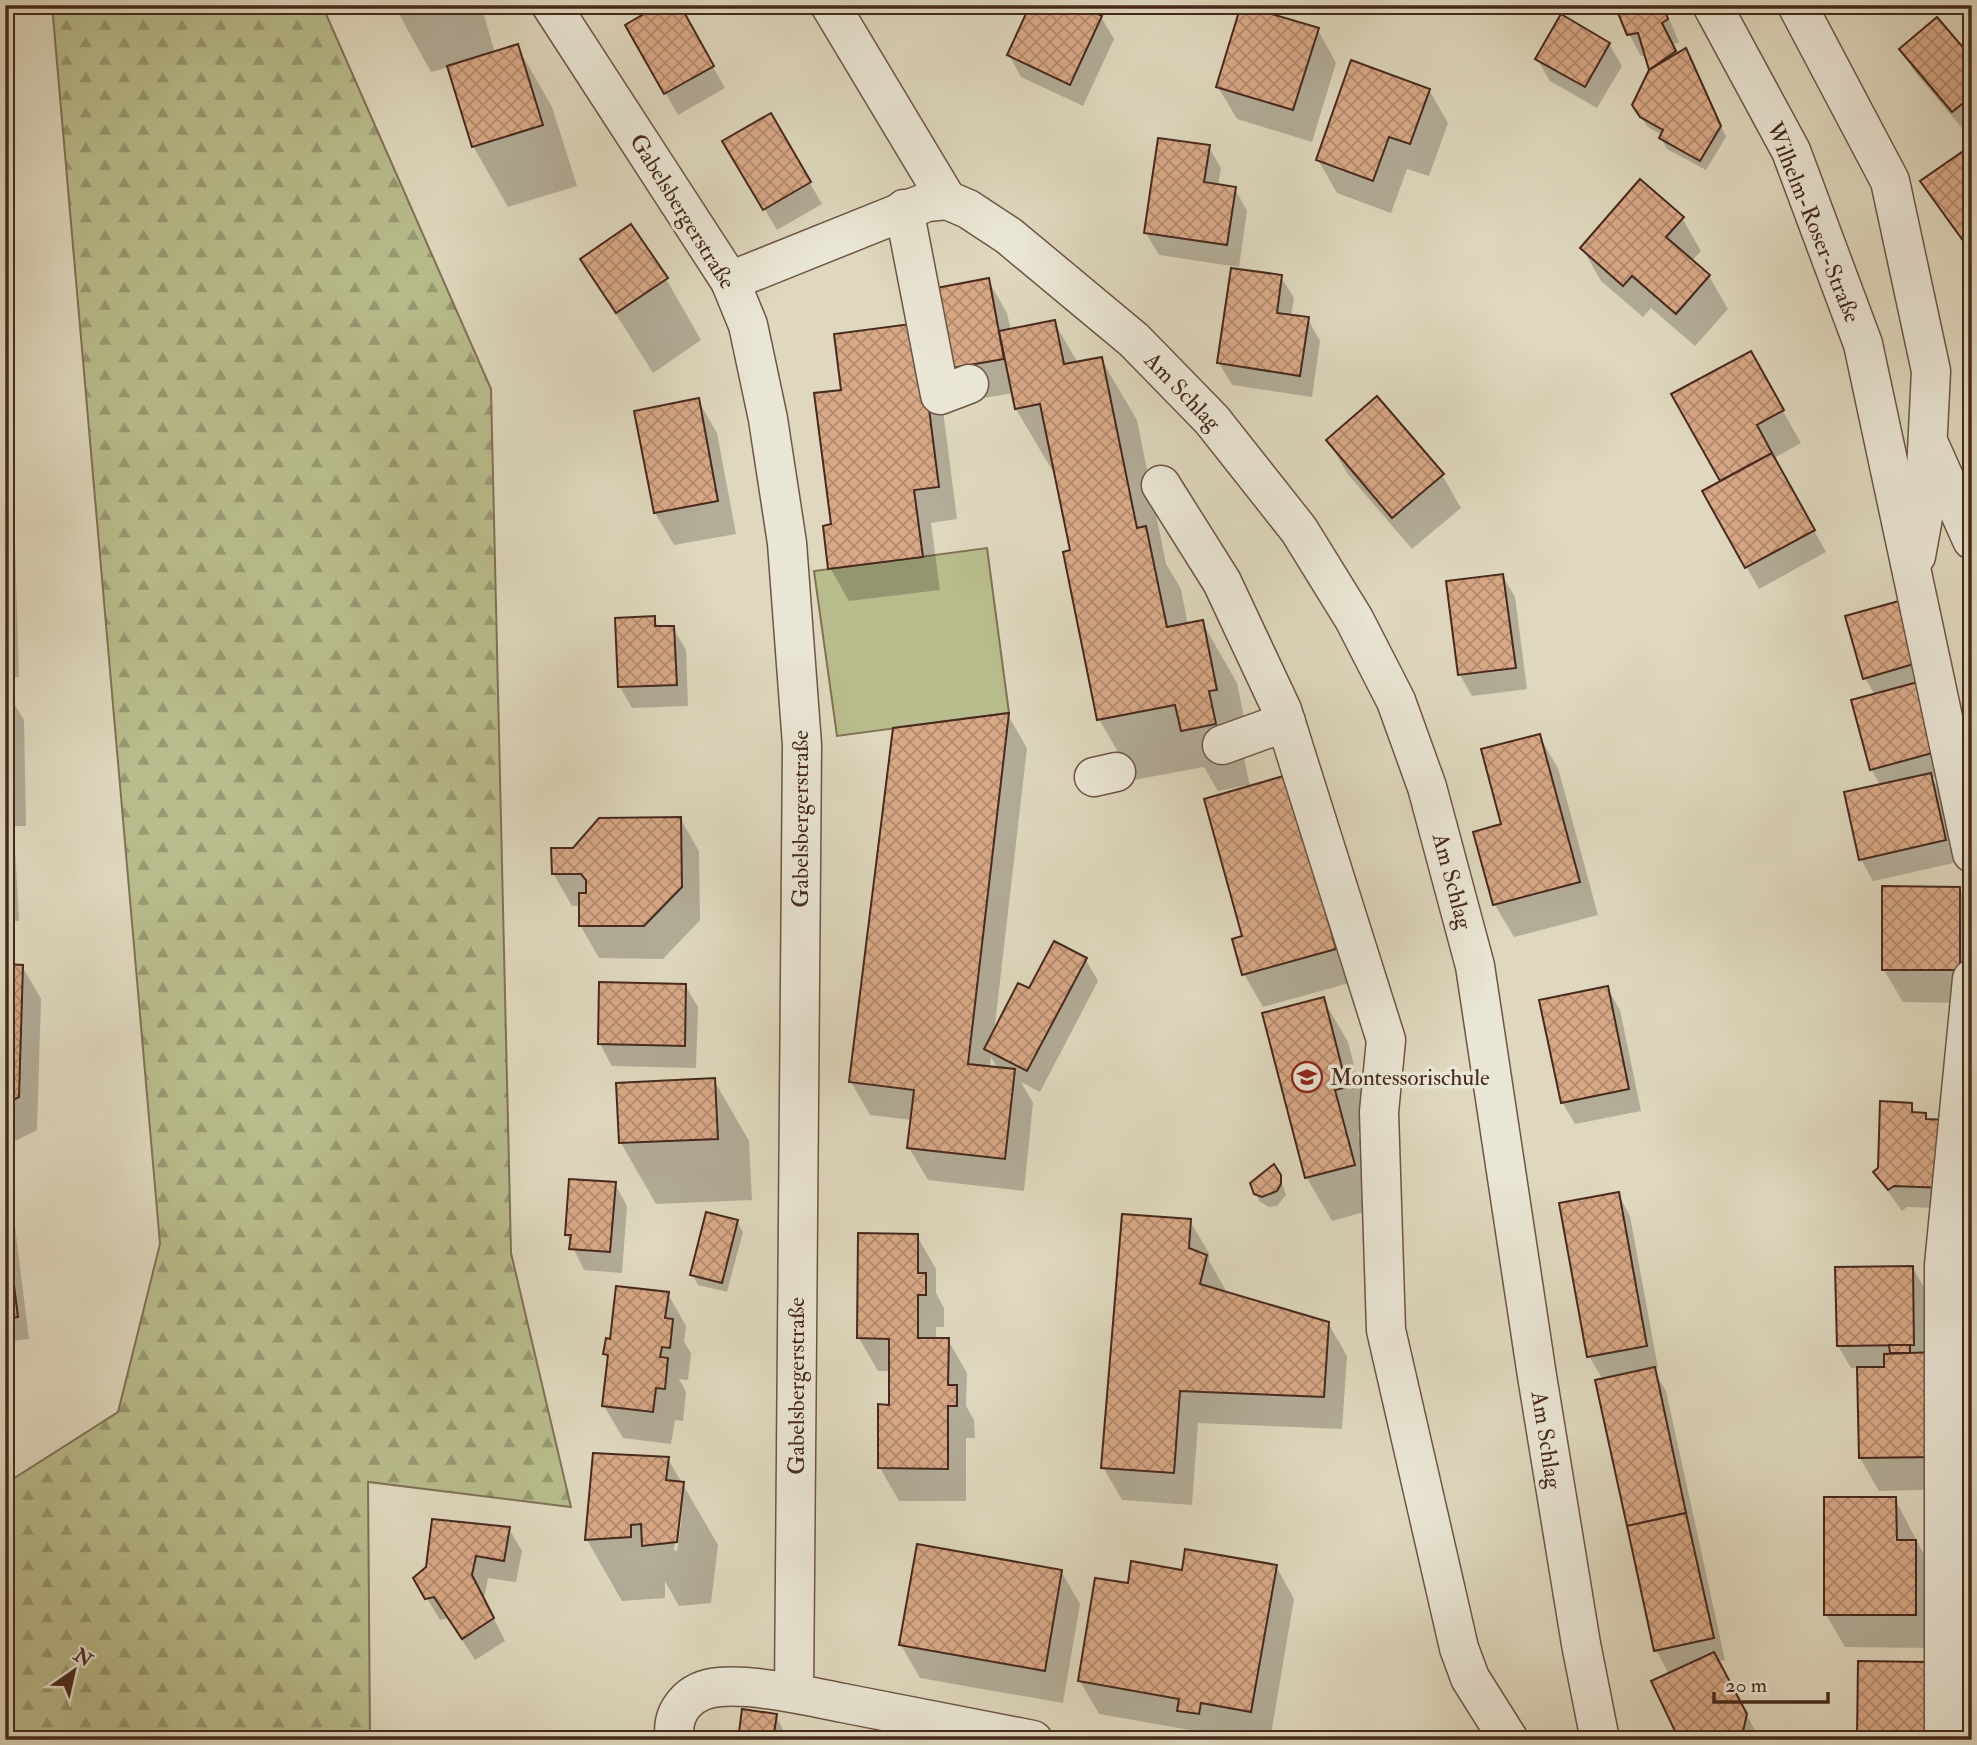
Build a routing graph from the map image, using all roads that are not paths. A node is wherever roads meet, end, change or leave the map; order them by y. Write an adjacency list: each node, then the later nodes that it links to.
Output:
1 (551, 5): 7 (street, Gabelsbergerstraße)
2 (830, 5): 5 (street)
3 (1712, 5): 8 (street, Wilhelm-Roser-Straße)
4 (1797, 5): 10 (street, Wilhelm-Roser-Straße)
5 (947, 200): 6 (street); 22 (street, Am Schlag)
6 (904, 209): 7 (street); 9 (street)
7 (730, 281): 18 (street, Gabelsbergerstraße)
8 (1867, 369): 10 (street, Wilhelm-Roser-Straße); 13 (street, Wilhelm-Roser-Straße)
9 (969, 384)
10 (1928, 441): 12 (street, Wilhelm-Roser-Straße); 13 (street, Wilhelm-Roser-Straße)
11 (1161, 485): 14 (street)
12 (1972, 540)
13 (1912, 575): 16 (street, Wilhelm-Roser-Straße)
14 (1286, 722): 15 (street); 21 (street)
15 (1222, 745)
16 (1972, 853)
17 (1972, 979): 23 (street)
18 (794, 1693): 19 (street); 20 (street)
19 (675, 1740)
20 (1033, 1740)
21 (1509, 1740)
22 (1600, 1740)
23 (1944, 1740)

